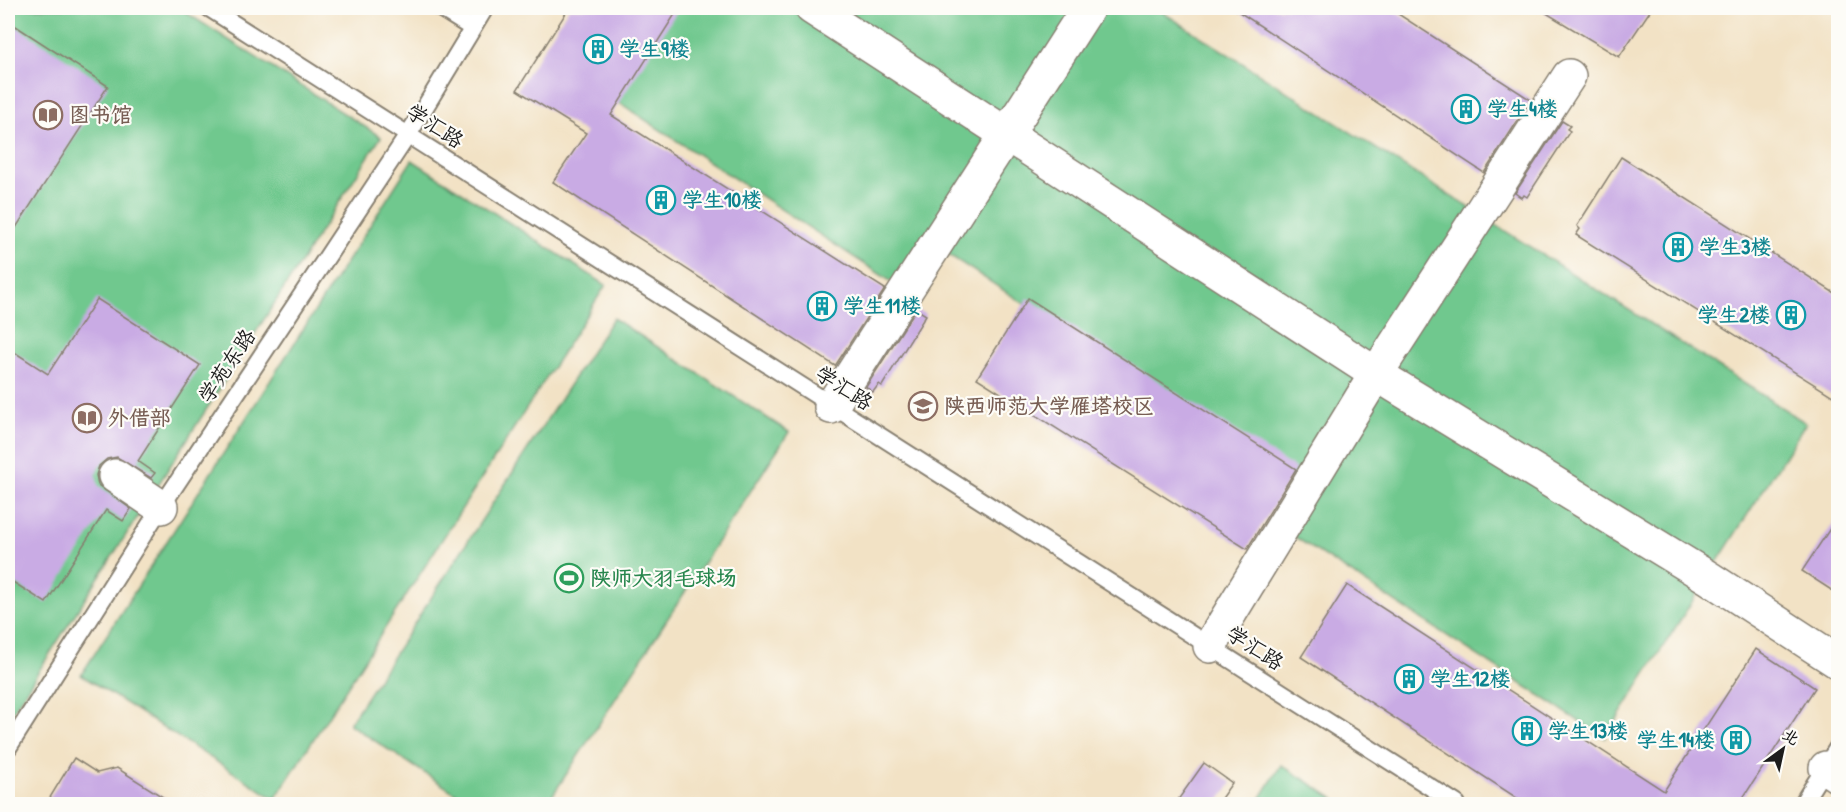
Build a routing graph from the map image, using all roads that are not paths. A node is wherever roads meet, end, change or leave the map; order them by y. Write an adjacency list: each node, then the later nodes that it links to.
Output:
1 (209, 8): 9 (lane, 学汇路)
2 (440, 8): 6 (lane)
3 (485, 8): 6 (lane, 学苑东路)
4 (812, 8): 8 (street)
5 (1088, 8): 8 (street)
6 (472, 28): 9 (lane, 学苑东路)
7 (1569, 76): 10 (street)
8 (1006, 134): 10 (street); 11 (street)
9 (408, 135): 11 (lane, 学汇路); 13 (lane, 学苑东路)
10 (1376, 374): 14 (street); 15 (street)
11 (831, 407): 14 (lane, 学汇路)
12 (115, 476): 13 (street)
13 (161, 507): 16 (lane, 学苑东路)
14 (1210, 646): 18 (lane, 学汇路)
15 (1839, 662)
16 (8, 748)
17 (1834, 764): 19 (lane)
18 (1457, 804)
19 (1802, 804)

